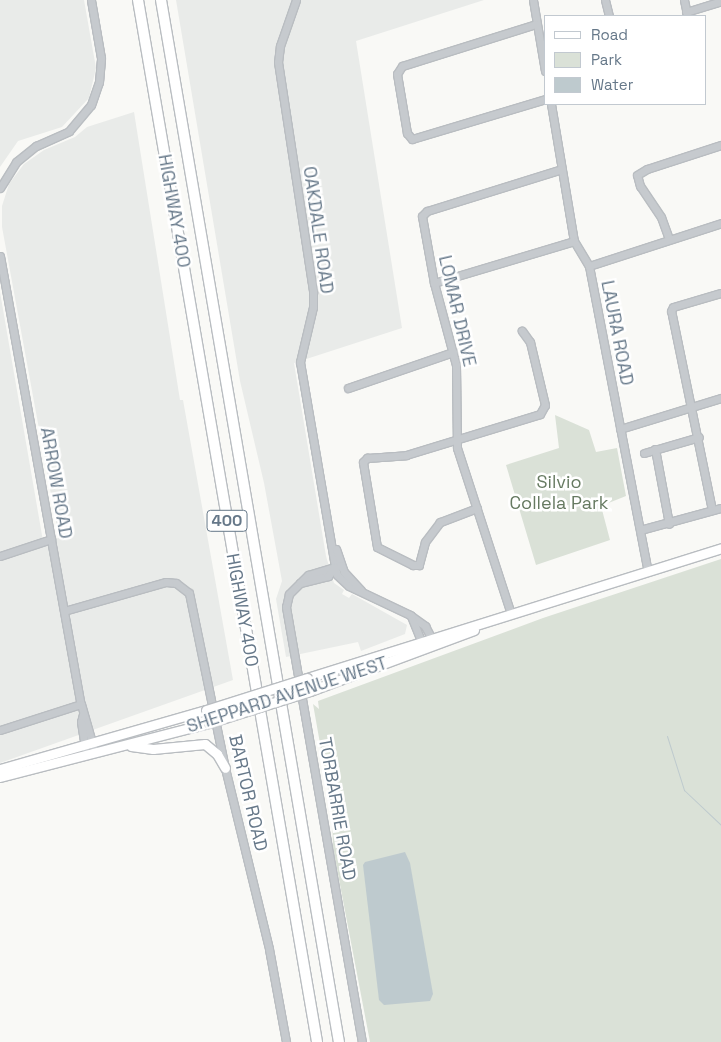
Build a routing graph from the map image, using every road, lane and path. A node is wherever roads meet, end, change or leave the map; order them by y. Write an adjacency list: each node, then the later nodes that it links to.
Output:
1 (91, 0): 17 (street)
2 (138, 0): 59 (highway, HIGHWAY 400 / 400)
3 (161, 0): 60 (highway, HIGHWAY 400 / 400)
4 (296, 0): 43 (street, OAKDALE ROAD)
5 (533, 0): 11 (street)
6 (605, 0): 10 (street)
7 (684, 0): 9 (street)
8 (721, 1): 9 (street)
9 (687, 14)
10 (609, 15)
11 (536, 24): 12 (street); 13 (street)
12 (544, 65)
13 (544, 99)
14 (551, 105): 16 (street, LAURA ROAD)
15 (721, 145): 19 (street)
16 (562, 169): 20 (street, LAURA ROAD); 23 (street, LOMAR DRIVE)
17 (0, 188)
18 (721, 224): 19 (street)
19 (668, 239): 22 (street)
20 (574, 241): 22 (street, LAURA ROAD); 23 (street)
21 (0, 256): 40 (street, ARROW ROAD)
22 (589, 266): 30 (street, LAURA ROAD)
23 (434, 283): 26 (street, LOMAR DRIVE)
24 (721, 293): 29 (street)
25 (522, 331): 31 (street)
26 (453, 352): 27 (street); 31 (street, LOMAR DRIVE)
27 (348, 388)
28 (721, 398): 29 (street)
29 (693, 407): 30 (street); 32 (street)
30 (620, 429): 39 (street, LAURA ROAD)
31 (458, 436): 35 (street, LOMAR DRIVE); 35 (street)
32 (699, 437): 33 (street); 37 (street)
33 (655, 449): 34 (street); 38 (street)
34 (644, 453)
35 (477, 508): 46 (street, LOMAR DRIVE)
36 (721, 508): 37 (street)
37 (712, 510): 38 (street)
38 (668, 524): 39 (street)
39 (640, 530): 44 (street, LAURA ROAD)
40 (50, 539): 42 (street); 45 (street, ARROW ROAD)
41 (721, 548): 44 (main road, SHEPPARD AVENUE WEST)
42 (0, 556)
43 (338, 566): 47 (street); 61 (street, TORBARRIE ROAD)
44 (648, 571): 46 (main road, SHEPPARD AVENUE WEST)
45 (64, 611): 50 (street, ARROW ROAD); 55 (street, BARTOR ROAD)
46 (511, 614): 49 (main road, SHEPPARD AVENUE WEST)
47 (410, 615): 48 (street); 49 (street)
48 (420, 640): 49 (main road, SHEPPARD AVENUE WEST); 52 (main road, SHEPPARD AVENUE WEST, bridge)
49 (431, 644): 53 (main road, SHEPPARD AVENUE WEST, bridge)
50 (81, 704): 51 (street); 52 (street, ARROW ROAD)
51 (0, 730)
52 (88, 743): 54 (street, ARROW ROAD); 56 (main road, SHEPPARD AVENUE WEST)
53 (123, 746): 54 (main road, SHEPPARD AVENUE WEST); 55 (main road)
54 (90, 754): 57 (main road, SHEPPARD AVENUE WEST)
55 (225, 768): 58 (street, BARTOR ROAD)
56 (0, 769)
57 (0, 777)
58 (286, 1042)
59 (317, 1042)
60 (339, 1042)
61 (362, 1042)

